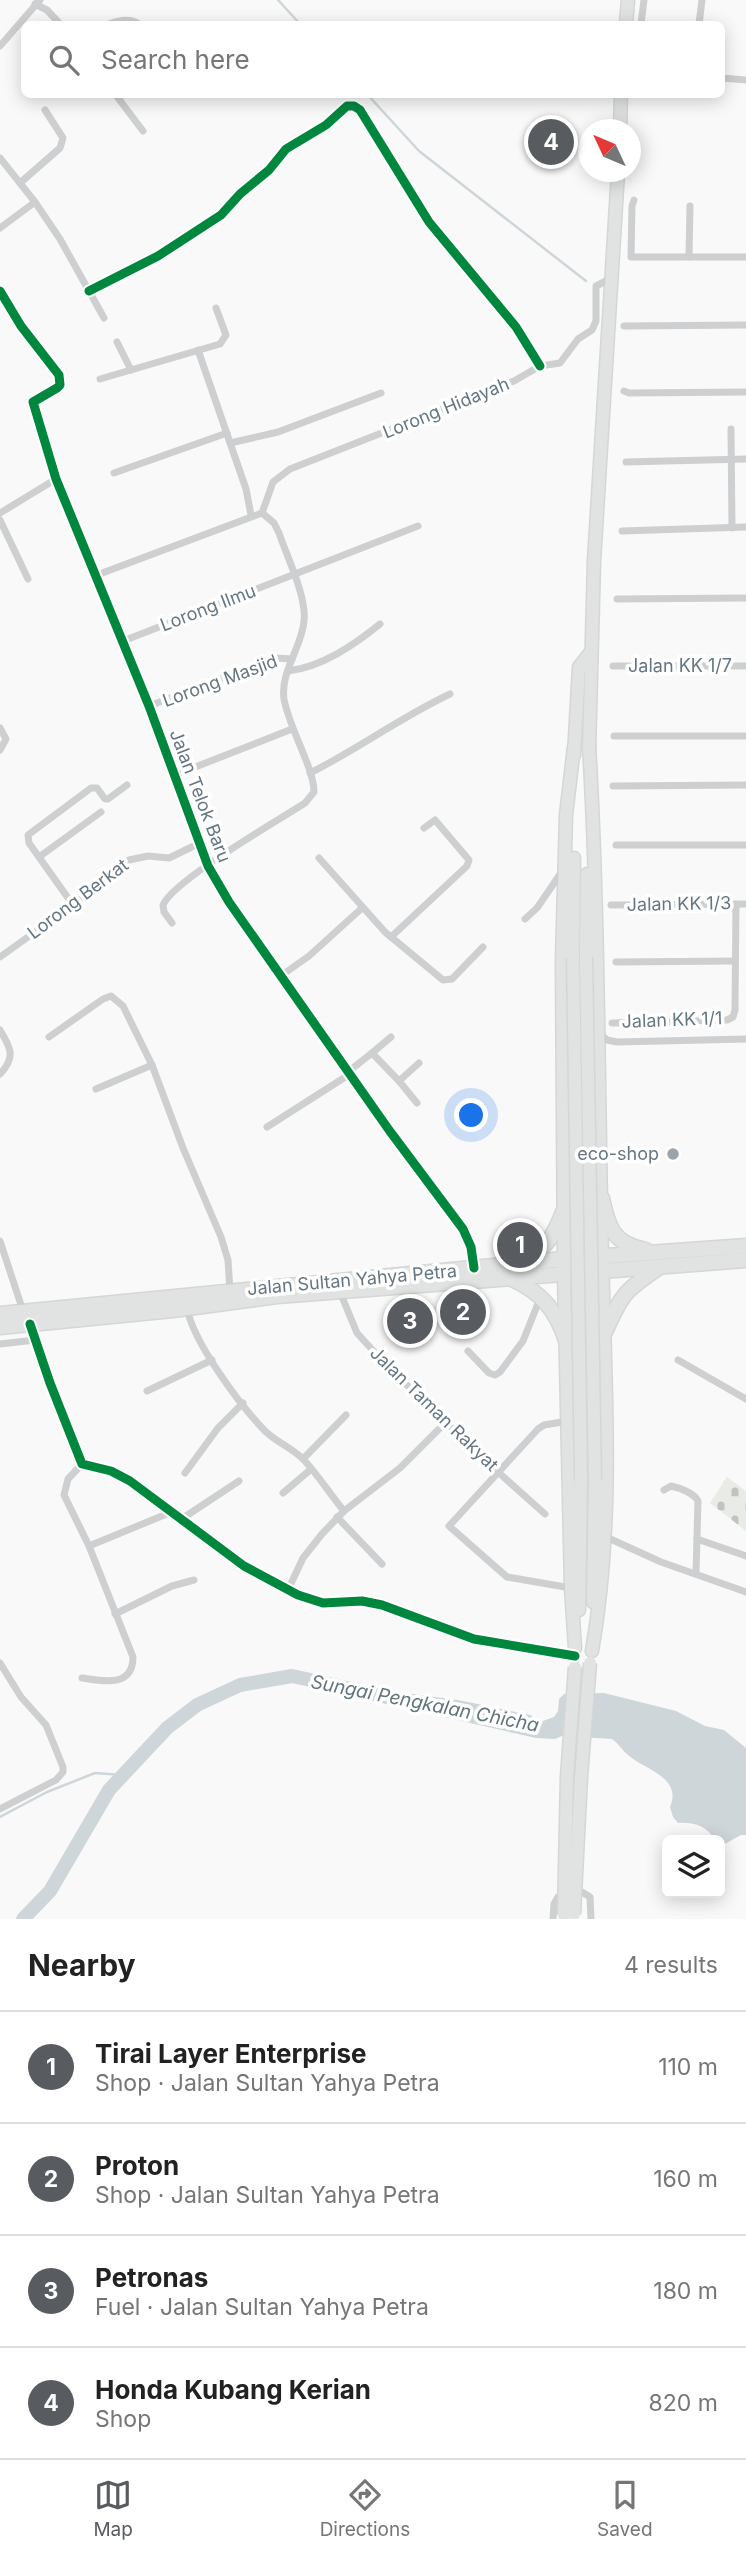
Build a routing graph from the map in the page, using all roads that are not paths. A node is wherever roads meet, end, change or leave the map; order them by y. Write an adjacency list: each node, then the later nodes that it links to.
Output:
1 (628, 0): 7 (main road)
2 (644, 0): 8 (street)
3 (702, 0): 9 (street)
4 (38, 2): 5 (street); 6 (street)
5 (22, 21)
6 (57, 21)
7 (626, 21)
8 (641, 21)
9 (699, 21)
10 (21, 22): 11 (street)
11 (0, 46)
12 (725, 78): 13 (street)
13 (746, 80)
14 (118, 98): 18 (street)
15 (621, 98): 17 (main road)
16 (45, 110): 21 (street)
17 (620, 119)
18 (143, 131)
19 (0, 158): 21 (street)
20 (617, 182): 28 (main road)
21 (20, 183): 23 (street)
22 (634, 200): 26 (street)
23 (35, 202): 25 (street); 30 (street)
24 (690, 206): 26 (street)
25 (0, 228)
26 (689, 257): 27 (street)
27 (746, 257)
28 (611, 279): 37 (street, Lorong Hidayah); 66 (main road)
29 (0, 291): 50 (street, Jalan Telok Baru)
30 (89, 291): 32 (street); 37 (street)
31 (216, 308): 36 (street)
32 (104, 317)
33 (746, 325): 34 (street)
34 (624, 326)
35 (117, 342): 38 (street)
36 (198, 351): 38 (street); 44 (street)
37 (540, 366): 52 (street, Lorong Hidayah)
38 (131, 370): 39 (street)
39 (100, 379)
40 (624, 391): 41 (street)
41 (746, 392)
42 (381, 393): 45 (street)
43 (731, 429): 47 (street)
44 (227, 433): 45 (street); 49 (street)
45 (230, 443): 53 (street)
46 (746, 459): 47 (street)
47 (731, 460): 48 (street); 57 (street)
48 (626, 461)
49 (114, 472)
50 (56, 479): 51 (street); 59 (street, Jalan Telok Baru)
51 (0, 513)
52 (262, 513): 53 (street); 60 (street)
53 (251, 515): 59 (street)
54 (0, 520): 61 (street)
55 (418, 526): 60 (street, Lorong Ilmu)
56 (746, 527): 57 (street)
57 (732, 528): 58 (street)
58 (622, 530)
59 (97, 575): 65 (street, Jalan Telok Baru)
60 (293, 576): 65 (street, Lorong Ilmu); 67 (street)
61 (28, 579)
62 (746, 598): 63 (street)
63 (617, 599)
64 (380, 624): 70 (street)
65 (122, 641): 72 (street, Jalan Telok Baru)
66 (591, 652): 77 (main road); 78 (main road)
67 (292, 659): 70 (street); 72 (street, Lorong Masjid)
68 (613, 666): 69 (street, Jalan KK 1/7)
69 (746, 666)
70 (288, 671): 74 (street)
71 (450, 694): 80 (street)
72 (149, 706): 81 (street, Jalan Telok Baru)
73 (0, 728): 79 (street)
74 (292, 729): 80 (street); 81 (street)
75 (614, 736): 76 (street)
76 (746, 736)
77 (589, 746): 104 (main road); 110 (main road)
78 (574, 747): 93 (main road); 104 (main road)
79 (0, 750)
80 (310, 773): 92 (street)
81 (175, 775): 87 (street, Jalan Telok Baru)
82 (127, 785): 90 (street)
83 (746, 785): 84 (street)
84 (613, 786)
85 (101, 812): 90 (street)
86 (424, 828): 101 (street)
87 (200, 843): 92 (street, Jalan Telok Baru); 96 (street, Lorong Berkat)
88 (617, 845): 89 (street)
89 (746, 845)
90 (39, 857): 96 (street)
91 (319, 858): 98 (street)
92 (208, 866): 100 (street); 107 (street, Jalan Telok Baru)
93 (565, 867): 99 (street); 126 (main road)
94 (736, 904): 95 (street, Jalan KK 1/3); 97 (street, Jalan KK 1/3); 105 (street)
95 (746, 904)
96 (73, 905): 103 (street, Lorong Berkat)
97 (611, 905)
98 (362, 908): 101 (street); 107 (street)
99 (525, 919)
100 (172, 923)
101 (391, 937): 102 (street)
102 (483, 947)
103 (0, 957)
104 (579, 957): 185 (main road, bridge); 186 (main road, bridge)
105 (735, 961): 106 (street); 108 (street, Jalan KK 1/1)
106 (617, 962)
107 (282, 975): 119 (street, Jalan Telok Baru)
108 (612, 1023)
109 (0, 1030): 120 (street)
110 (599, 1033): 114 (street); 116 (main road)
111 (49, 1037): 118 (street)
112 (391, 1037): 115 (street)
113 (746, 1039): 114 (street)
114 (617, 1042): 116 (street)
115 (372, 1053): 119 (street); 121 (street)
116 (599, 1057): 125 (main road)
117 (419, 1063): 121 (street)
118 (152, 1065): 122 (street); 138 (street)
119 (350, 1072): 124 (street); 135 (street, Jalan Telok Baru)
120 (0, 1074)
121 (399, 1082): 123 (street)
122 (96, 1088)
123 (417, 1103)
124 (267, 1127)
125 (601, 1198): 127 (main road); 132 (highway)
126 (563, 1212): 128 (main road); 136 (highway)
127 (602, 1221): 128 (main road); 131 (main road)
128 (564, 1233): 134 (main road)
129 (0, 1241): 146 (street)
130 (746, 1246): 132 (highway, Jalan Sultan Yahya Petra)
131 (602, 1256): 132 (highway, Jalan Sultan Yahya Petra); 134 (highway, Jalan Sultan Yahya Petra); 137 (main road)
132 (659, 1259): 133 (highway, Jalan Sultan Yahya Petra); 137 (highway, Jalan Sultan Yahya Petra); 148 (highway)
133 (746, 1260)
134 (564, 1266): 136 (highway, Jalan Sultan Yahya Petra); 137 (highway, Jalan Sultan Yahya Petra); 144 (main road)
135 (474, 1268): 136 (highway, Jalan Sultan Yahya Petra); 138 (highway, Jalan Sultan Yahya Petra)
136 (510, 1271): 139 (highway, Jalan Sultan Yahya Petra); 140 (highway)
137 (603, 1271): 145 (main road)
138 (230, 1291): 141 (highway, Jalan Sultan Yahya Petra)
139 (340, 1291): 142 (highway, Jalan Sultan Yahya Petra); 160 (street, Jalan Taman Rakyat)
140 (541, 1296): 150 (highway); 152 (street)
141 (163, 1298): 142 (highway); 146 (highway, Jalan Sultan Yahya Petra)
142 (180, 1310): 146 (highway, Jalan Sultan Yahya Petra); 153 (street)
143 (0, 1314): 146 (highway, Jalan Sultan Yahya Petra)
144 (565, 1314): 145 (main road); 150 (main road)
145 (604, 1317): 148 (main road)
146 (26, 1318): 147 (highway, Jalan Sultan Yahya Petra); 149 (street)
147 (0, 1327)
148 (605, 1332): 174 (main road)
149 (35, 1340): 151 (street); 162 (street)
150 (566, 1341): 159 (main road)
151 (0, 1344)
152 (468, 1351)
153 (212, 1360): 155 (street); 157 (street)
154 (678, 1360): 156 (street)
155 (147, 1391)
156 (746, 1399)
157 (243, 1403): 161 (street); 165 (street)
158 (346, 1415): 161 (street)
159 (568, 1421): 164 (street); 181 (main road)
160 (446, 1422): 164 (street, Jalan Taman Rakyat); 170 (street)
161 (303, 1459): 163 (street)
162 (82, 1464): 169 (street); 176 (street)
163 (310, 1470): 168 (street); 170 (street)
164 (498, 1472): 171 (street, Jalan Taman Rakyat); 181 (street)
165 (185, 1473)
166 (239, 1481): 173 (street)
167 (664, 1490): 175 (street)
168 (283, 1493)
169 (174, 1511): 173 (street); 176 (street)
170 (344, 1511): 172 (street)
171 (545, 1514)
172 (337, 1517): 178 (street); 182 (street)
173 (183, 1518): 182 (street)
174 (606, 1537): 179 (street); 186 (main road)
175 (697, 1539): 177 (street); 179 (street)
176 (89, 1546): 184 (street)
177 (746, 1556)
178 (382, 1564)
179 (695, 1573): 183 (street)
180 (194, 1580): 184 (street)
181 (570, 1588): 185 (main road)
182 (288, 1590): 185 (street)
183 (746, 1592)
184 (115, 1614): 188 (street)
185 (575, 1657): 190 (main road, bridge)
186 (591, 1657): 190 (main road, bridge)
187 (0, 1663): 189 (street)
188 (82, 1678)
189 (0, 1809)
190 (566, 1917): 191 (street)
191 (590, 1919)

